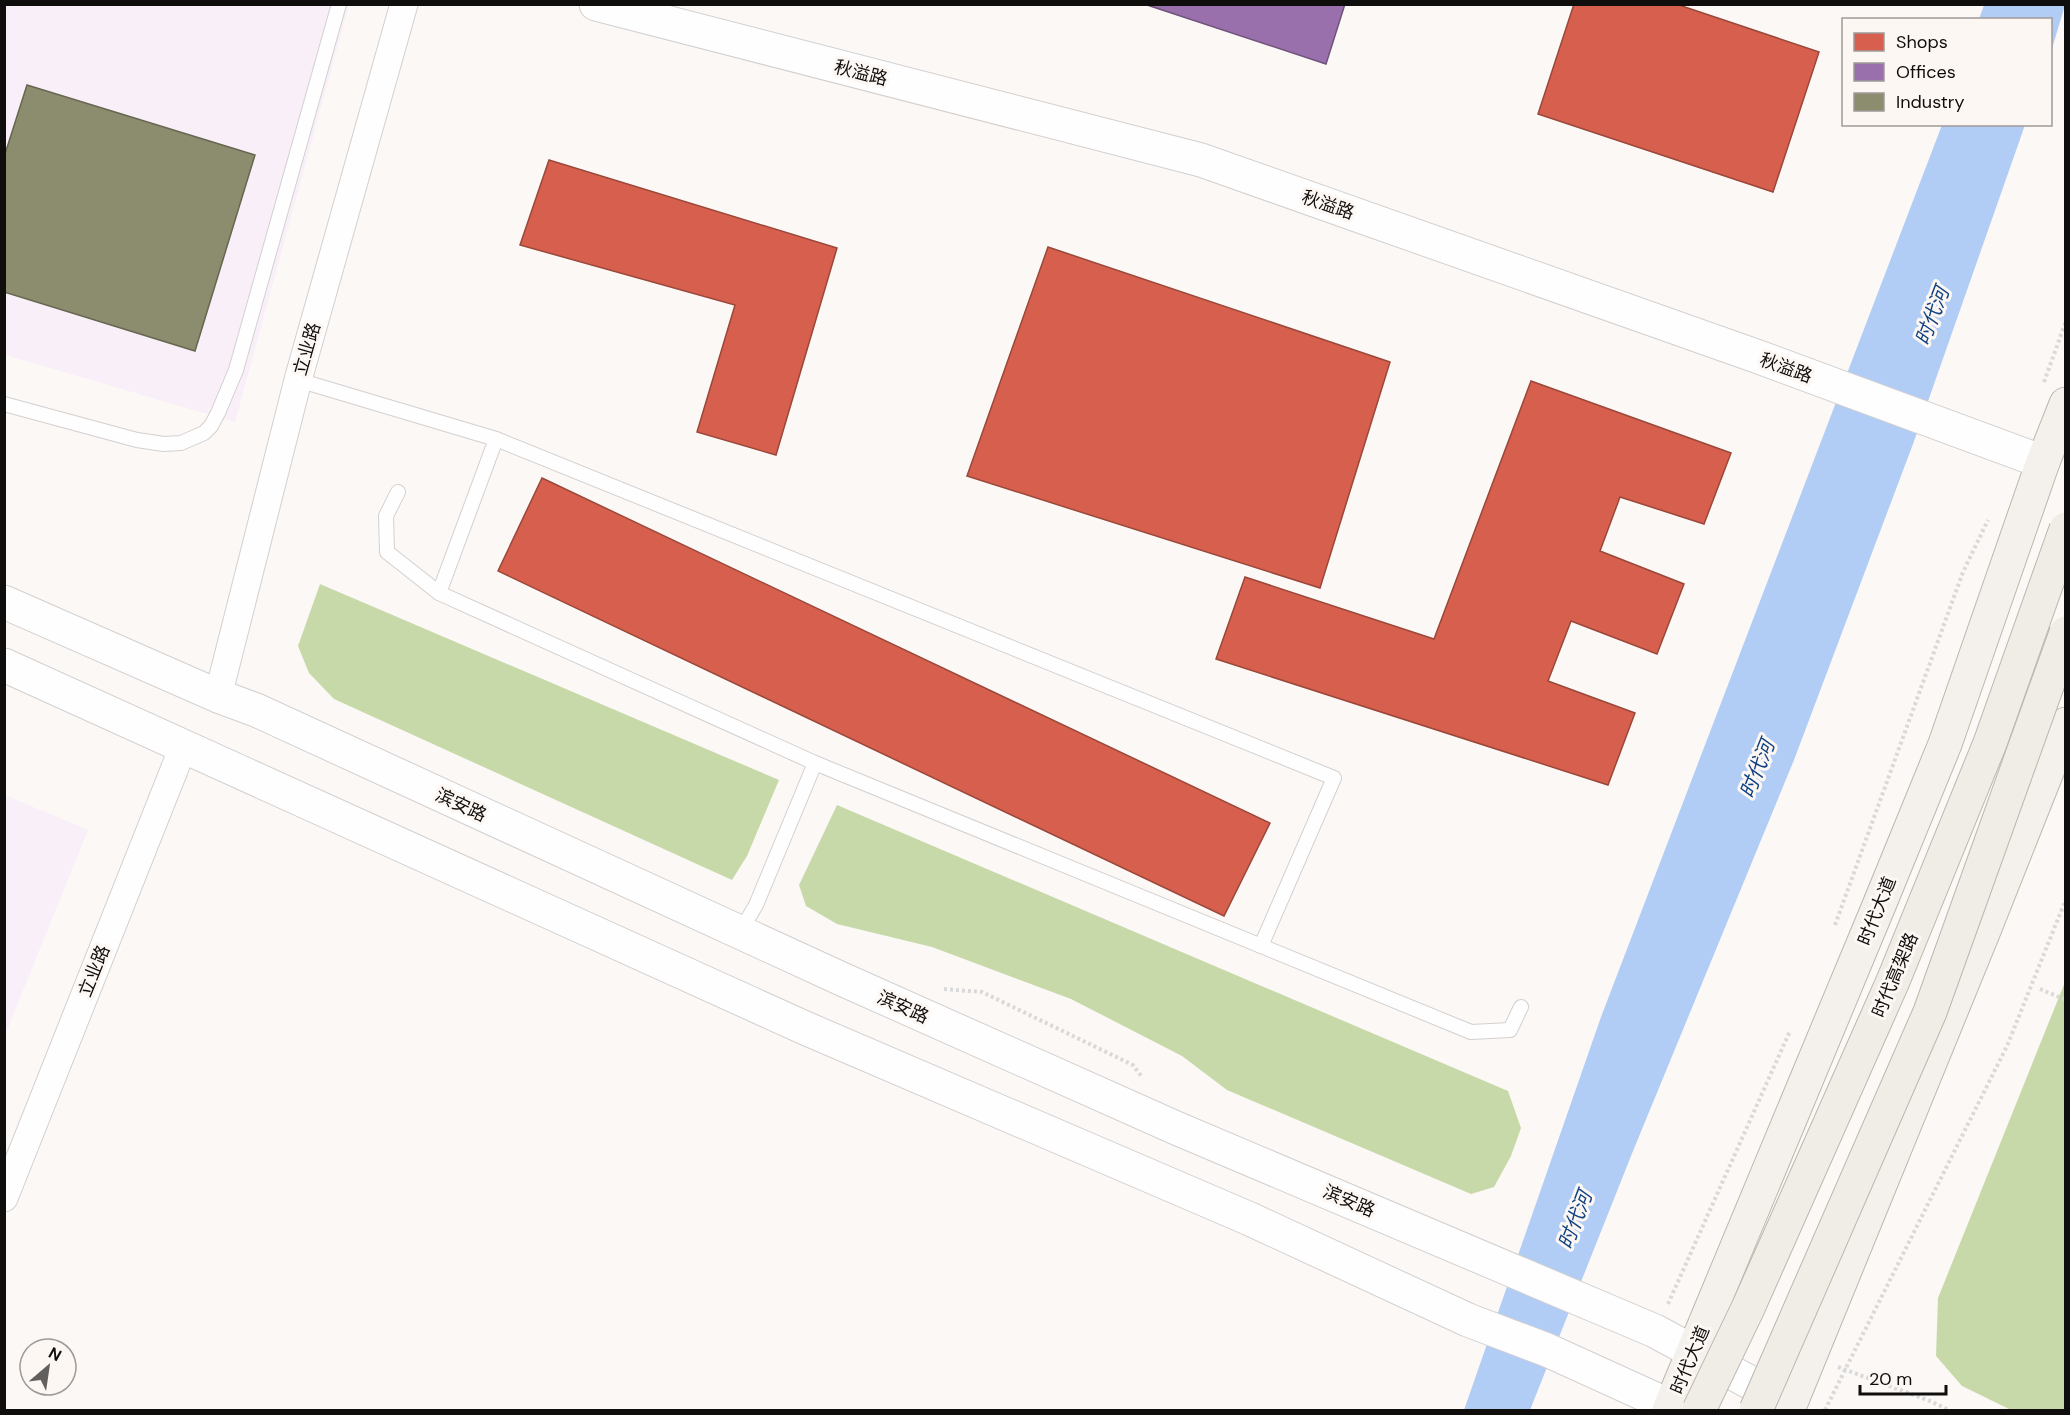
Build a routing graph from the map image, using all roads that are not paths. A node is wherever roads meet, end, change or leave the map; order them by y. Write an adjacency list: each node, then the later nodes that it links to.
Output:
1 (339, 4): 6 (lane)
2 (404, 4): 4 (street, 立业路)
3 (596, 4): 8 (main road, 秋溢路)
4 (298, 380): 7 (lane); 15 (street, 立业路)
5 (2054, 396): 8 (main road, 时代大道)
6 (4, 404)
7 (496, 440): 11 (lane); 20 (lane)
8 (2043, 462): 23 (main road, 时代大道)
9 (398, 492): 11 (lane)
10 (2066, 529): 25 (highway, 时代高架路, bridge)
11 (440, 593): 18 (lane)
12 (4, 602): 15 (main road, 滨安路)
13 (2066, 633): 26 (highway, bridge)
14 (4, 665): 17 (main road)
15 (218, 696): 19 (main road, 滨安路)
16 (2066, 724): 24 (main road)
17 (184, 745): 22 (street, 立业路); 25 (main road)
18 (815, 763): 19 (lane); 20 (lane)
19 (740, 932): 23 (main road, 滨安路)
20 (1261, 946): 21 (lane)
21 (1521, 1007)
22 (4, 1198)
23 (1693, 1352): 24 (main road, 滨安路); 25 (main road, 时代大道)
24 (1794, 1408)
25 (1679, 1409)
26 (1756, 1410)

